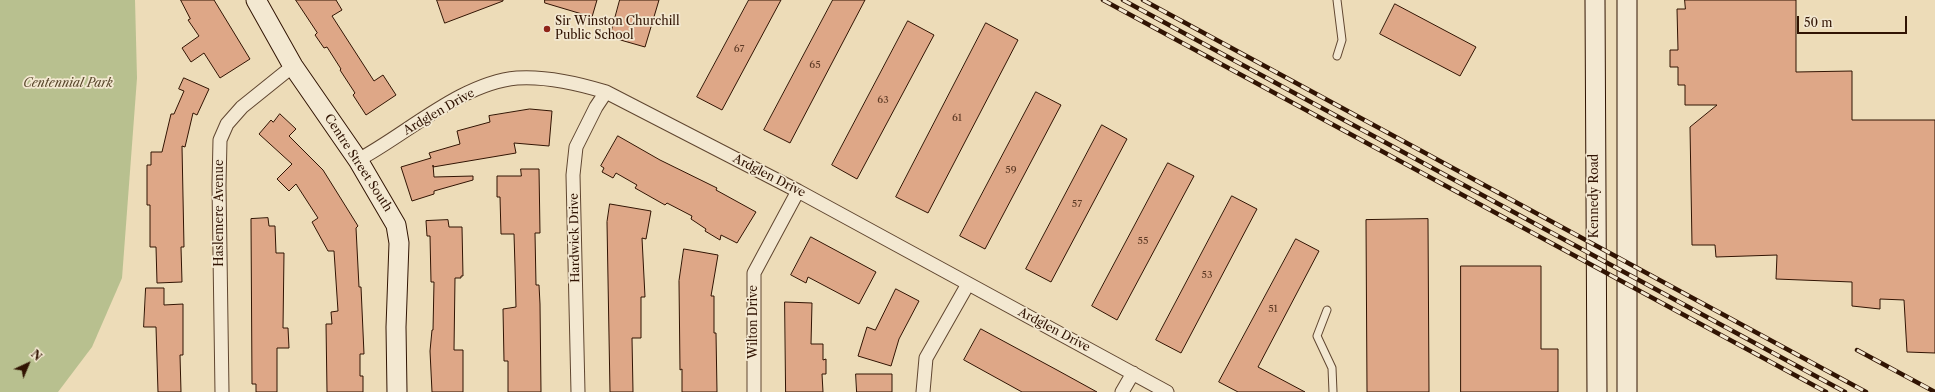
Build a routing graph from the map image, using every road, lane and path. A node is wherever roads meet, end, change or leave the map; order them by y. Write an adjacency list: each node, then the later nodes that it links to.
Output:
1 (256, 0): 6 (main road, Centre Street South)
2 (1337, 0): 5 (lane)
3 (1595, 0): 21 (main road, Kennedy Road)
4 (1627, 0): 22 (main road)
5 (1337, 56)
6 (293, 66): 8 (main road, Centre Street South); 13 (street, Haslemere Avenue)
7 (606, 92): 8 (street, Ardglen Drive); 9 (street, Ardglen Drive); 15 (street, Hardwick Drive)
8 (358, 160): 14 (main road, Centre Street South)
9 (798, 191): 10 (street, Ardglen Drive); 16 (street, Wilton Drive)
10 (968, 284): 12 (street, Ardglen Drive); 17 (street)
11 (1327, 310): 20 (lane)
12 (1133, 373): 18 (street); 19 (street, Ardglen Drive)
13 (222, 392)
14 (397, 392)
15 (578, 392)
16 (754, 392)
17 (923, 392)
18 (1122, 392)
19 (1168, 392)
20 (1333, 392)
21 (1597, 392)
22 (1627, 392)

